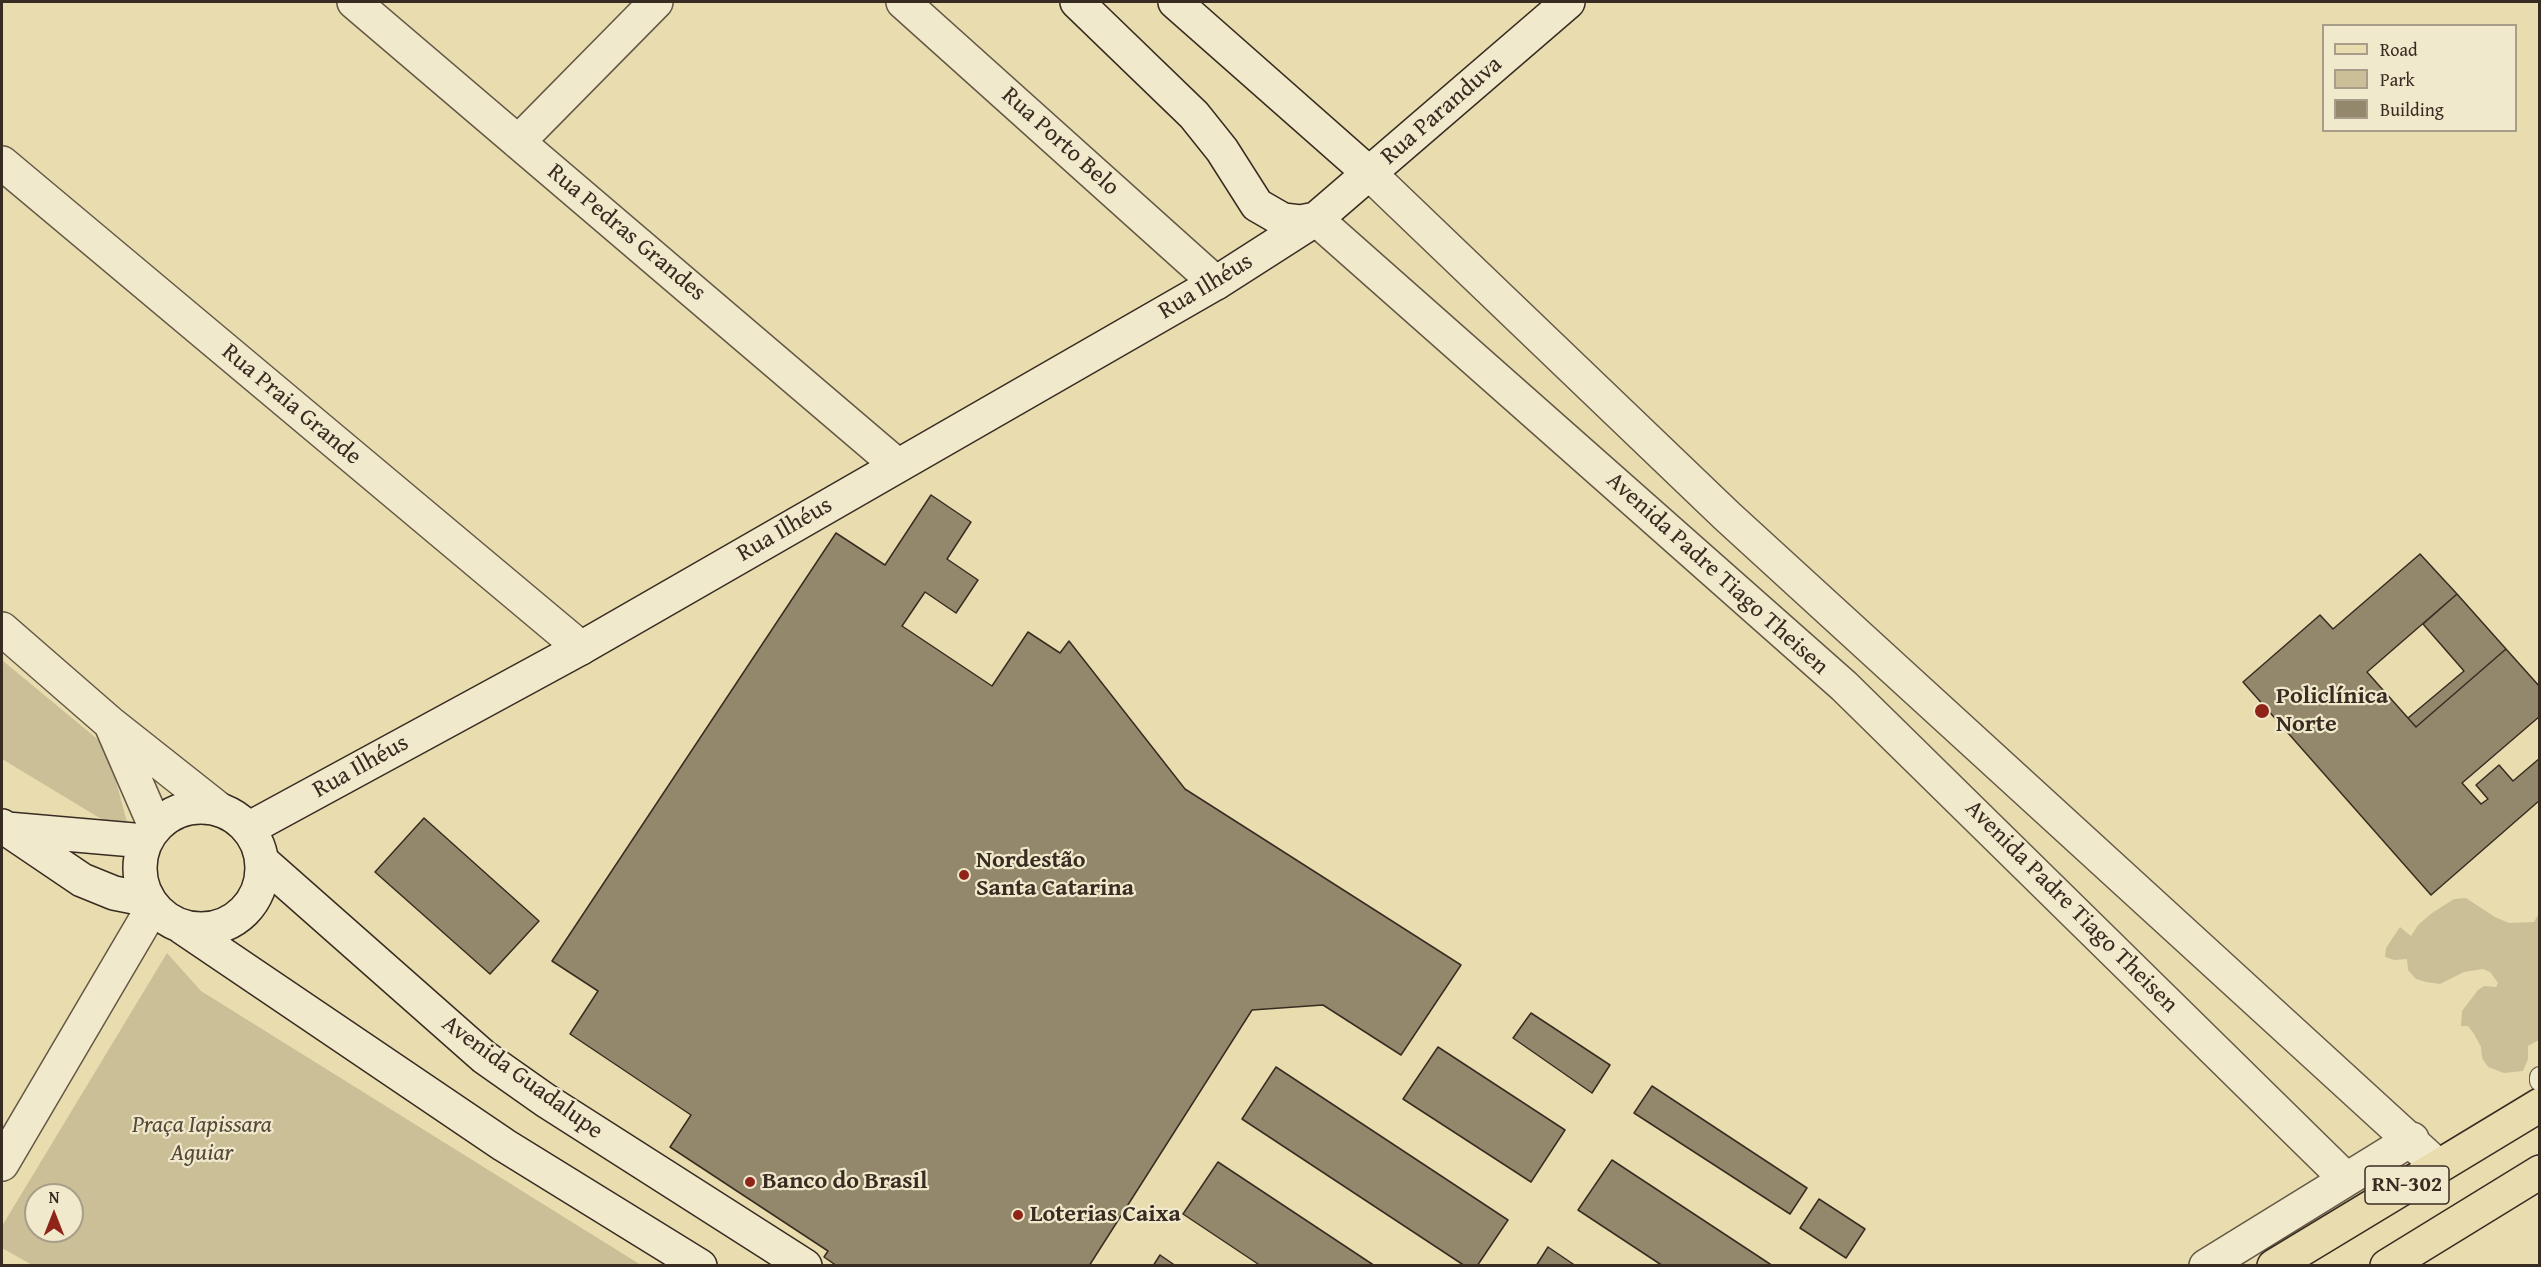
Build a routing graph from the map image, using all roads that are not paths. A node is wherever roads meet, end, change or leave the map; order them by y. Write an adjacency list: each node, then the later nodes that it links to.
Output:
1 (354, 2): 7 (street, Rua Pedras Grandes)
2 (656, 2): 7 (street)
3 (903, 2): 11 (street, Rua Porto Belo)
4 (1077, 2): 10 (street)
5 (1175, 2): 9 (street, Avenida Padre Tiago Theisen)
6 (1568, 2): 9 (street, Rua Paranduva)
7 (518, 142): 12 (street, Rua Pedras Grandes)
8 (2, 163): 14 (street, Rua Praia Grande)
9 (1370, 174): 10 (street, Rua Paranduva); 24 (street, Avenida Padre Tiago Theisen)
10 (1316, 219): 11 (street, Rua Ilhéus); 28 (street, Avenida Padre Tiago Theisen)
11 (1216, 283): 12 (street, Rua Ilhéus)
12 (897, 465): 14 (street, Rua Ilhéus)
13 (2, 629): 15 (street)
14 (581, 648): 18 (street, Rua Ilhéus)
15 (110, 723): 16 (street); 19 (street)
16 (220, 810): 18 (street); 19 (street)
17 (4, 827): 19 (street); 21 (street)
18 (248, 829): 20 (street)
19 (150, 834): 21 (street)
20 (262, 861): 22 (street); 31 (street, Avenida Guadalupe)
21 (151, 903): 22 (street); 25 (street)
22 (182, 927): 30 (street)
23 (2540, 1105): 26 (main road, RN-302)
24 (2412, 1139): 26 (street, Avenida Padre Tiago Theisen); 28 (street)
25 (2, 1164)
26 (2438, 1166): 33 (main road, RN-302)
27 (2540, 1172): 29 (main road, RN-302)
28 (2345, 1178): 32 (street)
29 (2402, 1262)
30 (700, 1266)
31 (805, 1266)
32 (2206, 1266)
33 (2274, 1266)

